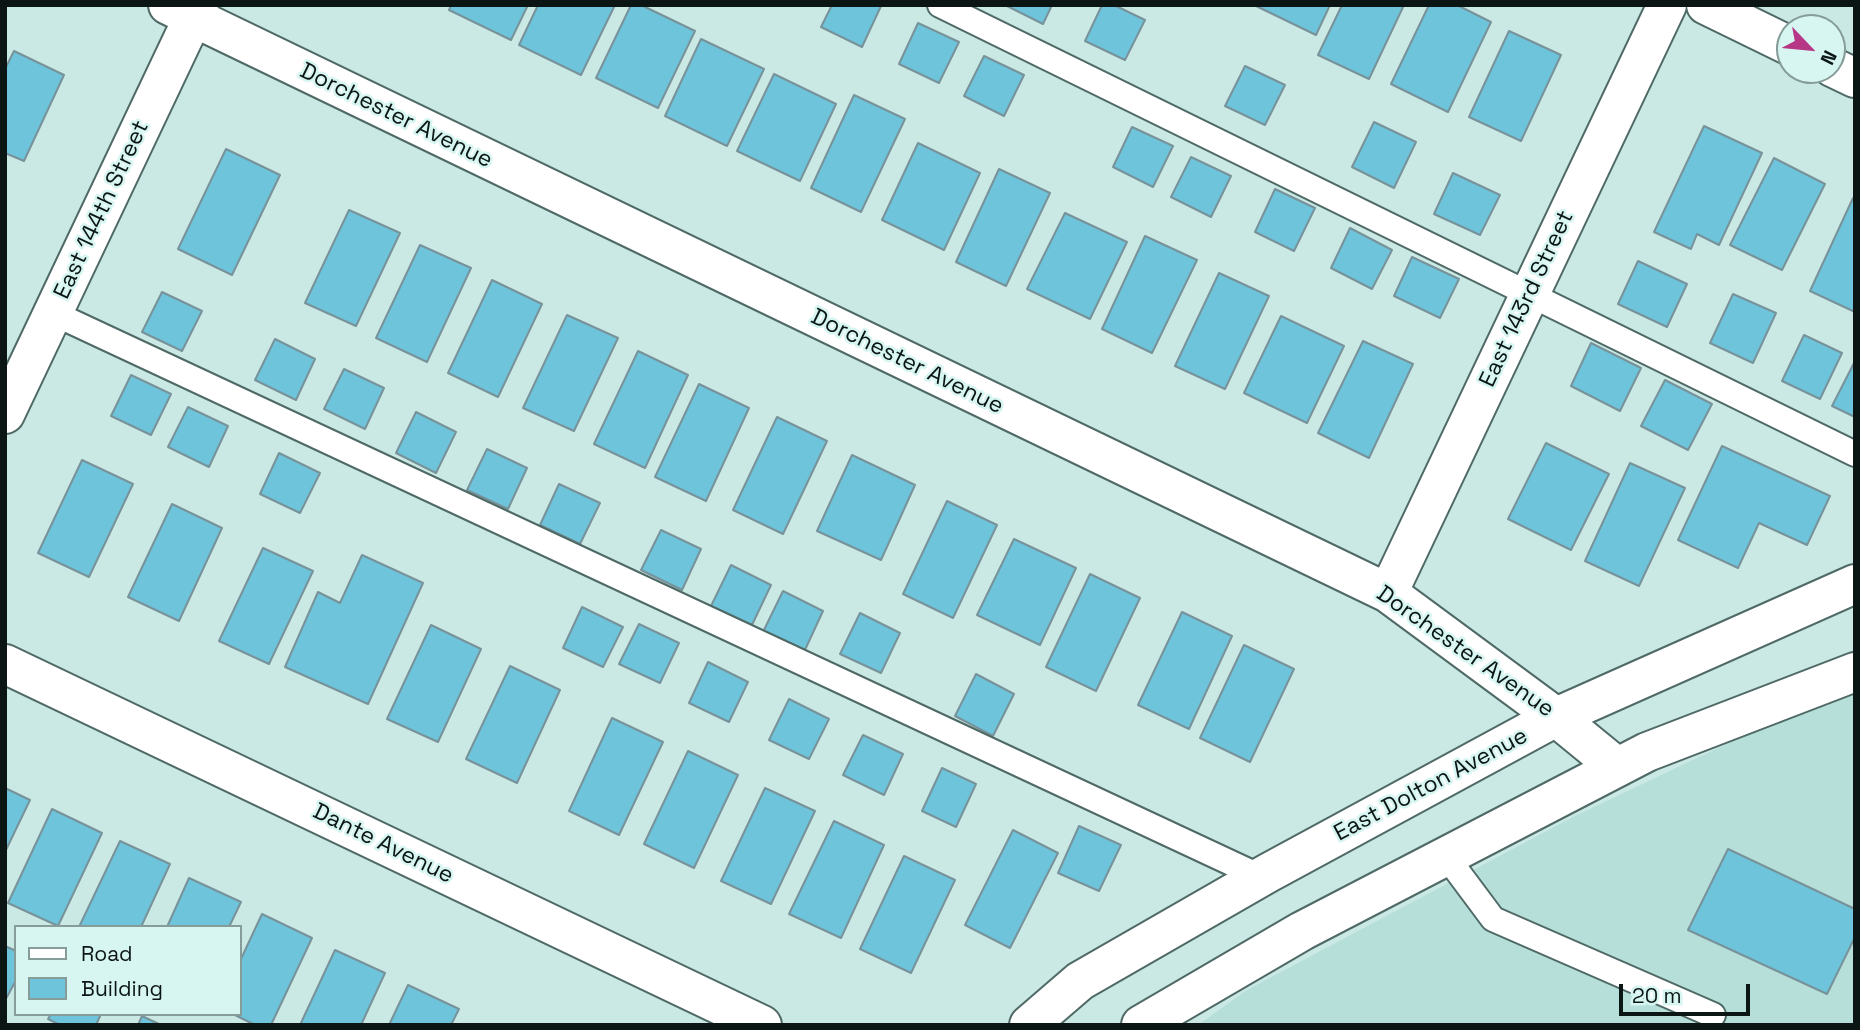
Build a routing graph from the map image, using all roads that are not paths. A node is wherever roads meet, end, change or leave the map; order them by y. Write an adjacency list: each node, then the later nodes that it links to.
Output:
1 (940, 5): 6 (lane)
2 (1667, 5): 6 (street, East 143rd Street)
3 (1706, 5): 5 (street)
4 (187, 9): 7 (street, East 144th Street); 11 (street, Dorchester Avenue)
5 (1776, 39)
6 (1530, 294): 9 (lane); 11 (street, East 143rd Street)
7 (53, 313): 8 (street, East 144th Street); 17 (lane)
8 (5, 414)
9 (1855, 454)
10 (1855, 584): 14 (street, East Dolton Avenue)
11 (1388, 593): 14 (street, Dorchester Avenue)
12 (5, 664): 19 (street, Dante Avenue)
13 (1855, 672): 15 (street)
14 (1556, 717): 15 (street, Dorchester Avenue); 17 (street, East Dolton Avenue)
15 (1617, 767): 16 (street)
16 (1446, 856): 18 (lane); 21 (street)
17 (1261, 877): 20 (street, East Dolton Avenue)
18 (1713, 1015)
19 (762, 1025)
20 (1030, 1025)
21 (1141, 1025)

